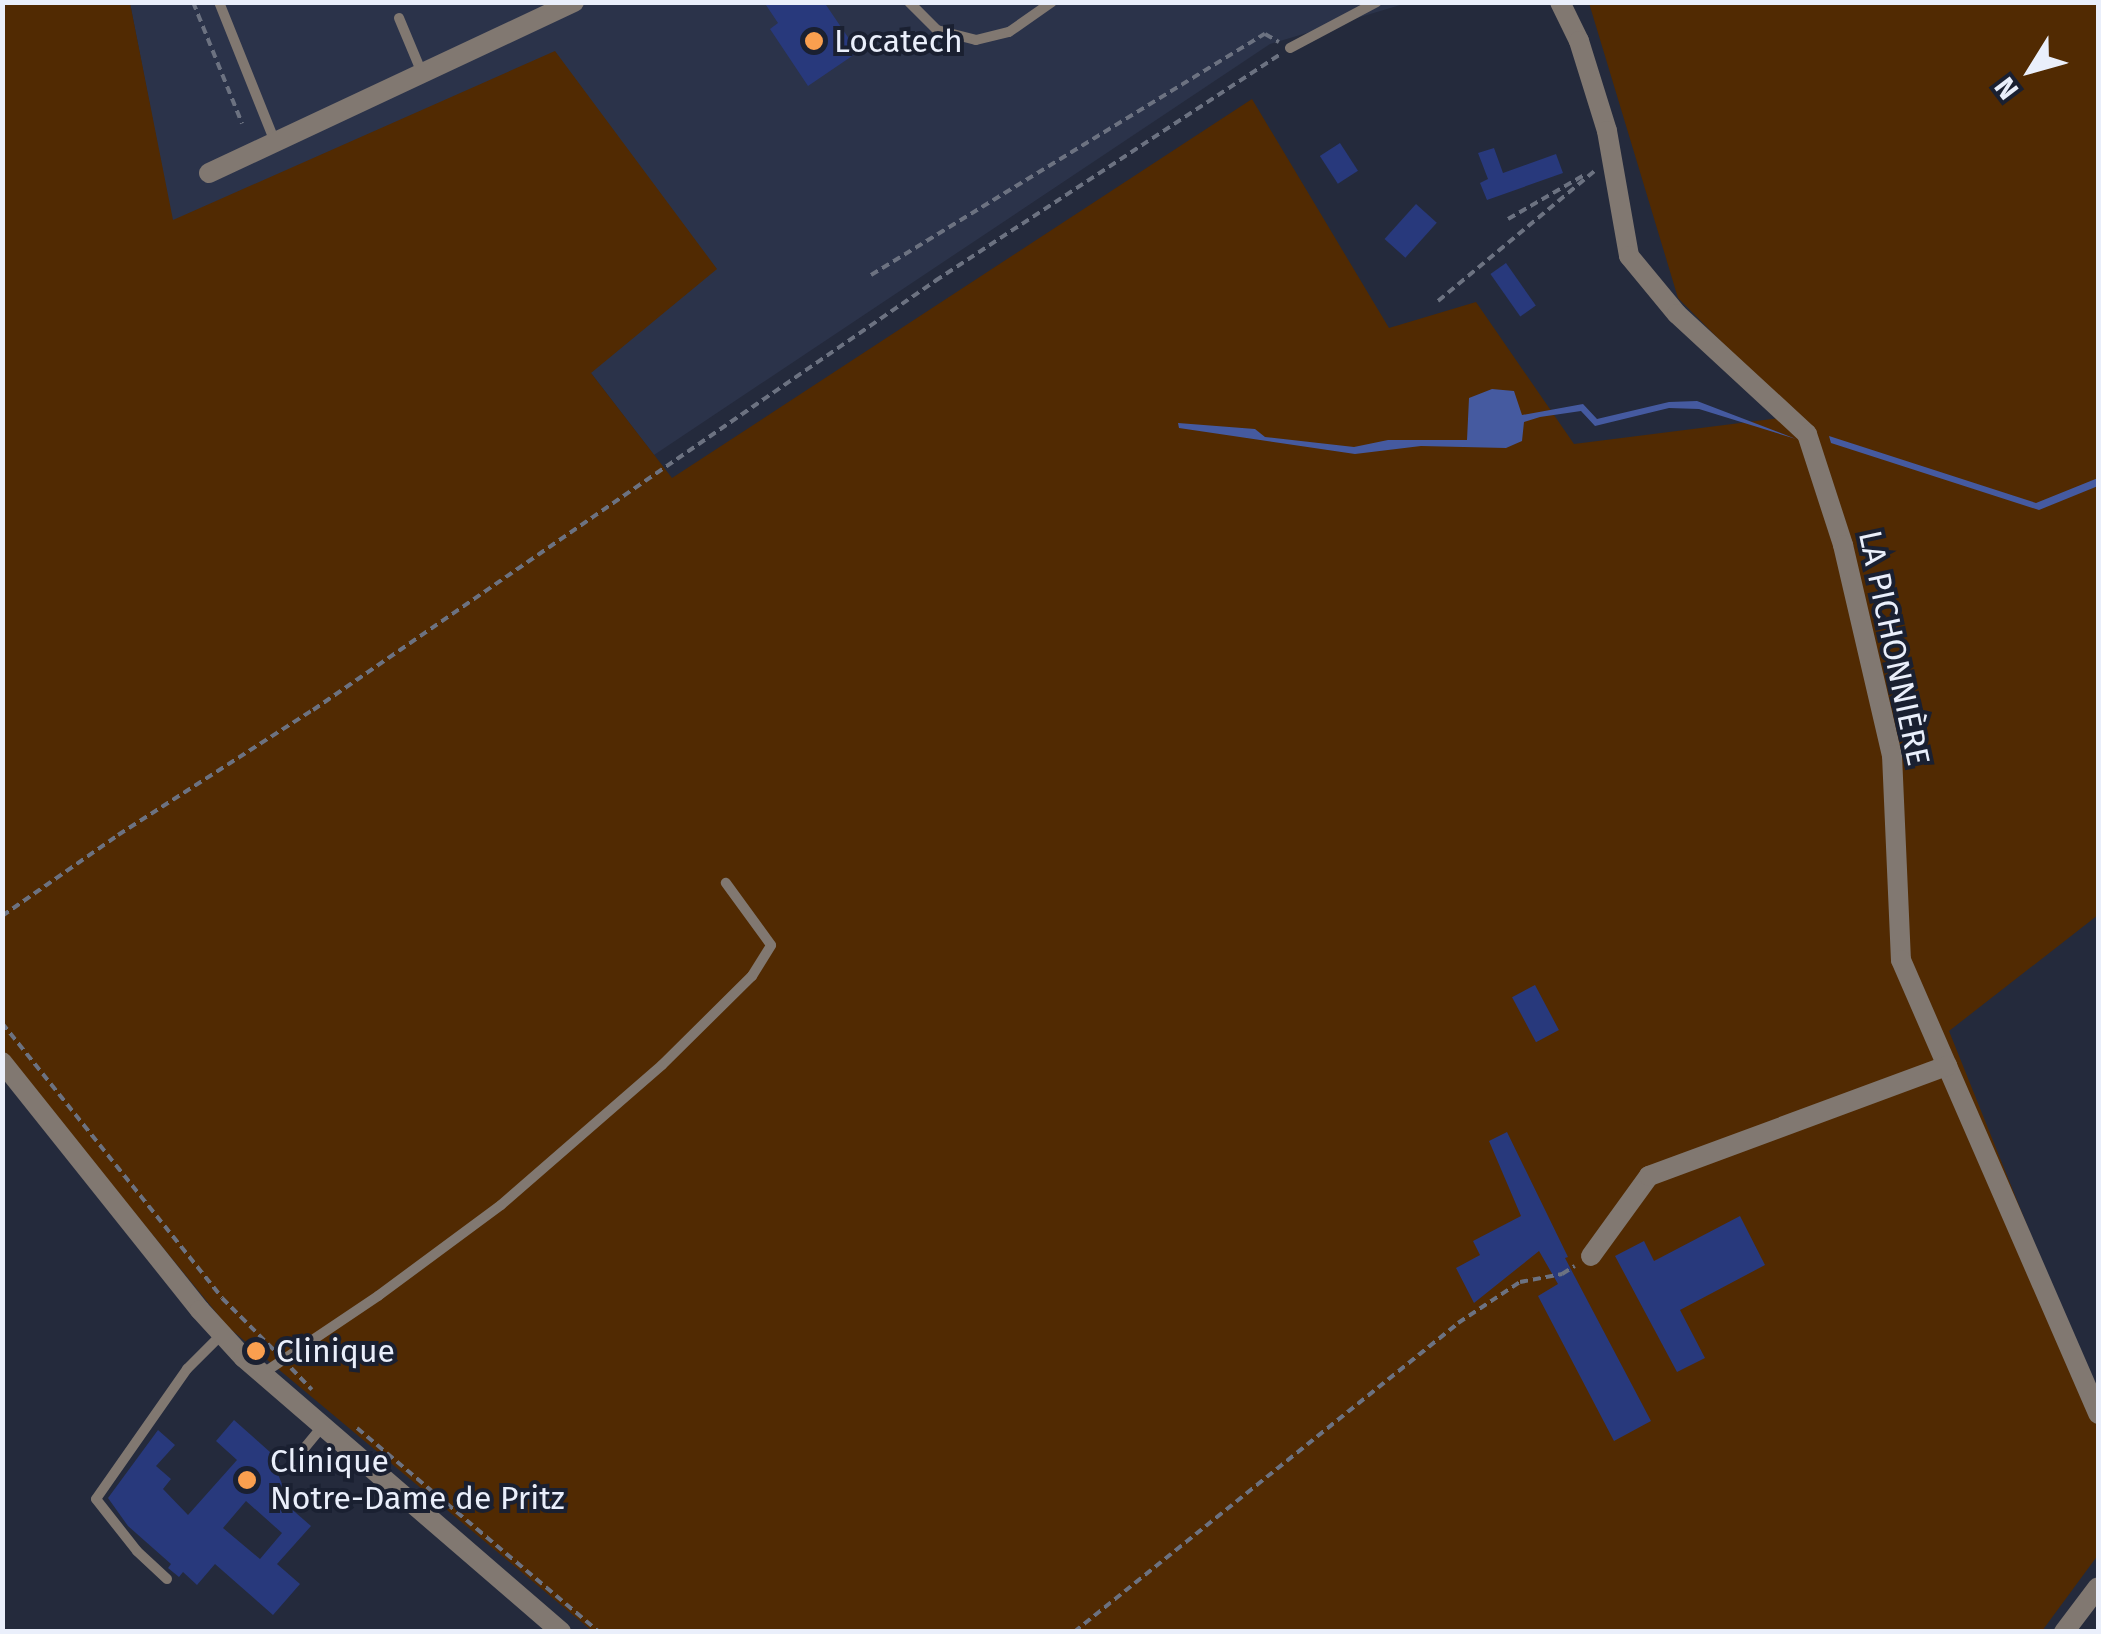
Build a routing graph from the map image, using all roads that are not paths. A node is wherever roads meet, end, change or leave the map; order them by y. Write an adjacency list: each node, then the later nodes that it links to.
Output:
1 (218, 2): 10 (lane)
2 (574, 2): 9 (street)
3 (910, 2): 4 (lane)
4 (1052, 2)
5 (1378, 2): 8 (lane)
6 (1560, 2): 14 (street, LA PICHONNIÈRE)
7 (399, 18): 9 (lane)
8 (1290, 48)
9 (422, 73): 10 (street)
10 (275, 142): 11 (street)
11 (209, 173)
12 (726, 883): 17 (lane)
13 (2, 1062): 16 (street)
14 (1947, 1066): 15 (street); 18 (street, LA PICHONNIÈRE)
15 (1590, 1256)
16 (222, 1334): 17 (street); 21 (lane)
17 (261, 1374): 19 (street)
18 (2098, 1414)
19 (321, 1428): 20 (lane); 23 (street)
20 (294, 1462)
21 (167, 1579)
22 (2098, 1587): 24 (street)
23 (561, 1632)
24 (2064, 1632)

